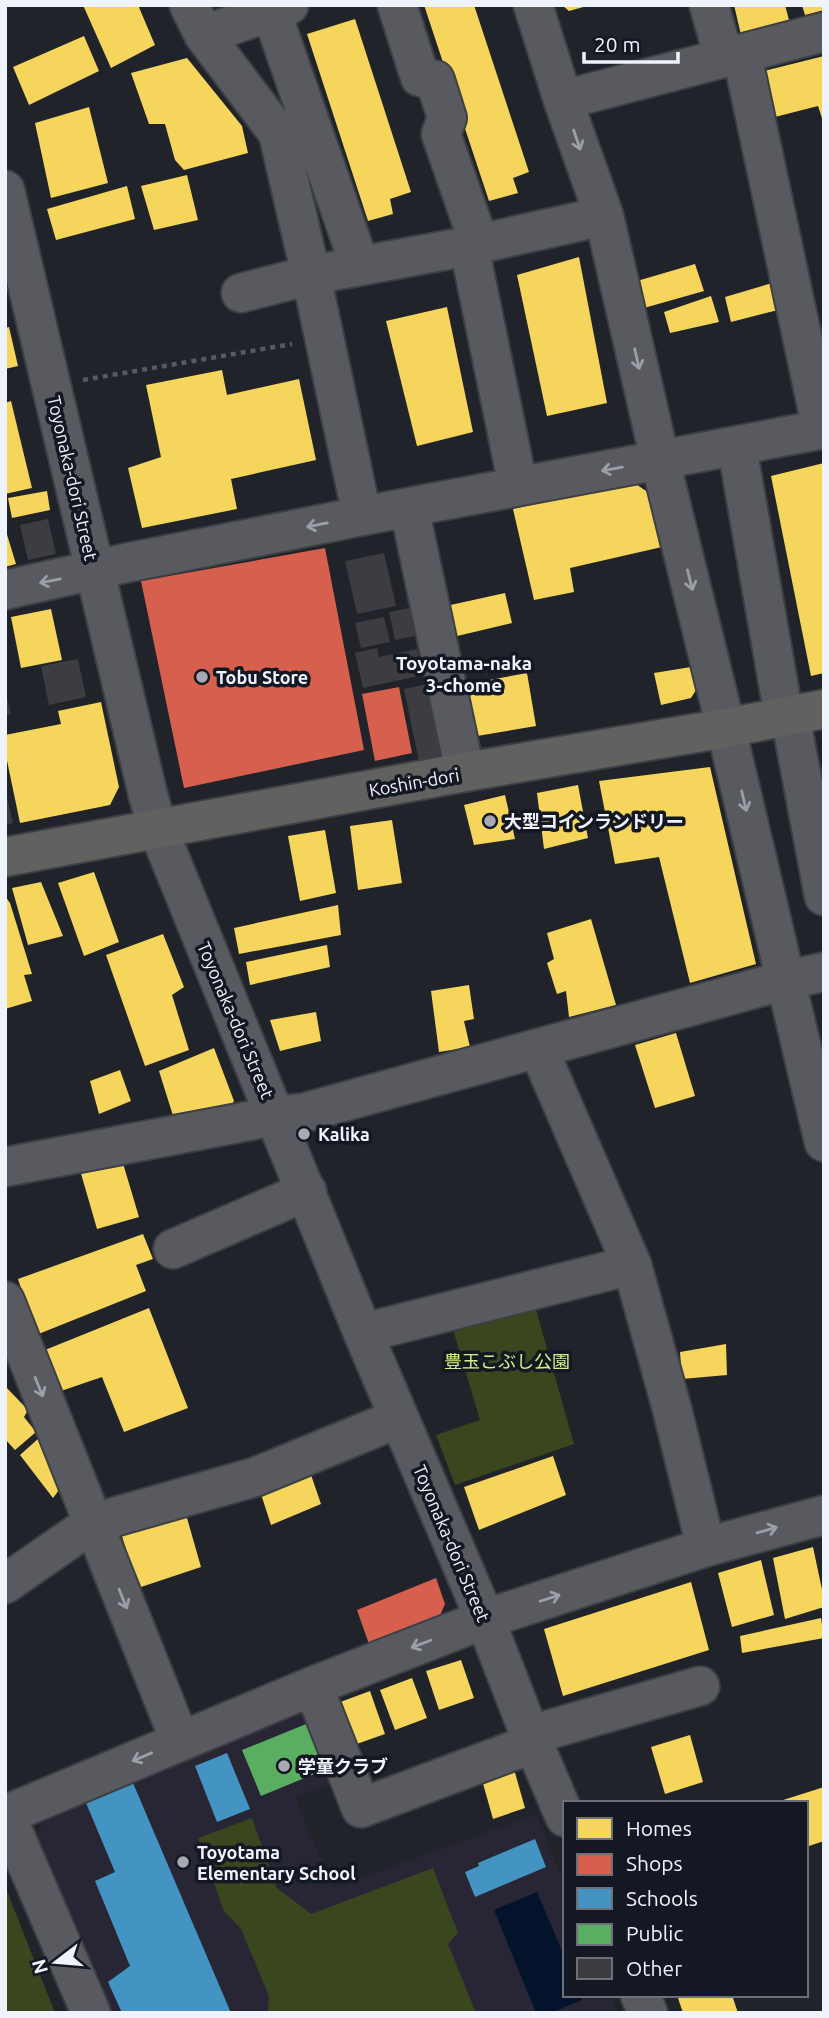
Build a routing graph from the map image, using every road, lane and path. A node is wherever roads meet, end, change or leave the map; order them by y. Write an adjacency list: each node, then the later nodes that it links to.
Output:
1 (397, 5): 11 (street)
2 (533, 5): 8 (street)
3 (709, 5): 7 (street)
4 (280, 8): 5 (street); 12 (street)
5 (196, 20): 13 (street)
6 (824, 32): 7 (street)
7 (733, 57): 8 (street); 17 (street)
8 (563, 100): 10 (street, one-way to 10)
9 (5, 190): 16 (street, Toyonaka-dori Street)
10 (604, 216): 11 (street); 19 (street, one-way to 19)
11 (474, 244): 12 (street); 20 (street)
12 (360, 266): 13 (street)
13 (311, 275): 14 (street); 15 (street)
14 (241, 293)
15 (324, 339): 16 (path); 22 (street)
16 (52, 385): 23 (street, Toyonaka-dori Street)
17 (823, 429): 18 (street)
18 (737, 447): 19 (street); 25 (street)
19 (660, 460): 20 (street, one-way to 20); 26 (street, one-way to 26)
20 (518, 486): 21 (street)
21 (409, 507): 22 (street); 27 (street)
22 (362, 516): 23 (street, one-way to 23)
23 (94, 571): 24 (street, one-way to 24); 28 (street, Toyonaka-dori Street)
24 (5, 590)
25 (800, 714): 26 (main road, Koshin-dori); 30 (street)
26 (726, 727): 27 (main road, Koshin-dori); 32 (street, one-way to 32)
27 (465, 772): 28 (main road, Koshin-dori)
28 (158, 829): 29 (main road, Koshin-dori); 34 (street, Toyonaka-dori Street)
29 (5, 857)
30 (824, 896)
31 (824, 972): 32 (street)
32 (786, 979): 33 (street); 35 (street)
33 (538, 1048): 34 (street); 39 (street)
34 (275, 1116): 36 (street); 37 (street, Toyonaka-dori Street)
35 (824, 1142)
36 (5, 1167)
37 (307, 1191): 38 (street); 41 (street, Toyonaka-dori Street)
38 (173, 1249)
39 (632, 1265): 41 (street); 46 (street)
40 (5, 1301): 42 (street)
41 (363, 1333): 43 (street, Toyonaka-dori Street)
42 (14, 1353): 45 (street, one-way to 45)
43 (399, 1418): 45 (street); 48 (street, Toyonaka-dori Street)
44 (824, 1515): 46 (street, one-way to 44)
45 (93, 1523): 47 (street); 52 (street, one-way to 52)
46 (706, 1548): 48 (street, one-way to 46)
47 (5, 1584)
48 (485, 1619): 49 (street, one-way to 49); 51 (street, Toyonaka-dori Street)
49 (313, 1686): 51 (street); 52 (street)
50 (700, 1686): 51 (street)
51 (532, 1739): 53 (street, Toyonaka-dori Street)
52 (180, 1741): 54 (street, one-way to 54)
53 (563, 1812)
54 (6, 1815): 56 (street)
55 (641, 1997): 57 (street)
56 (91, 2013)
57 (648, 2013)

